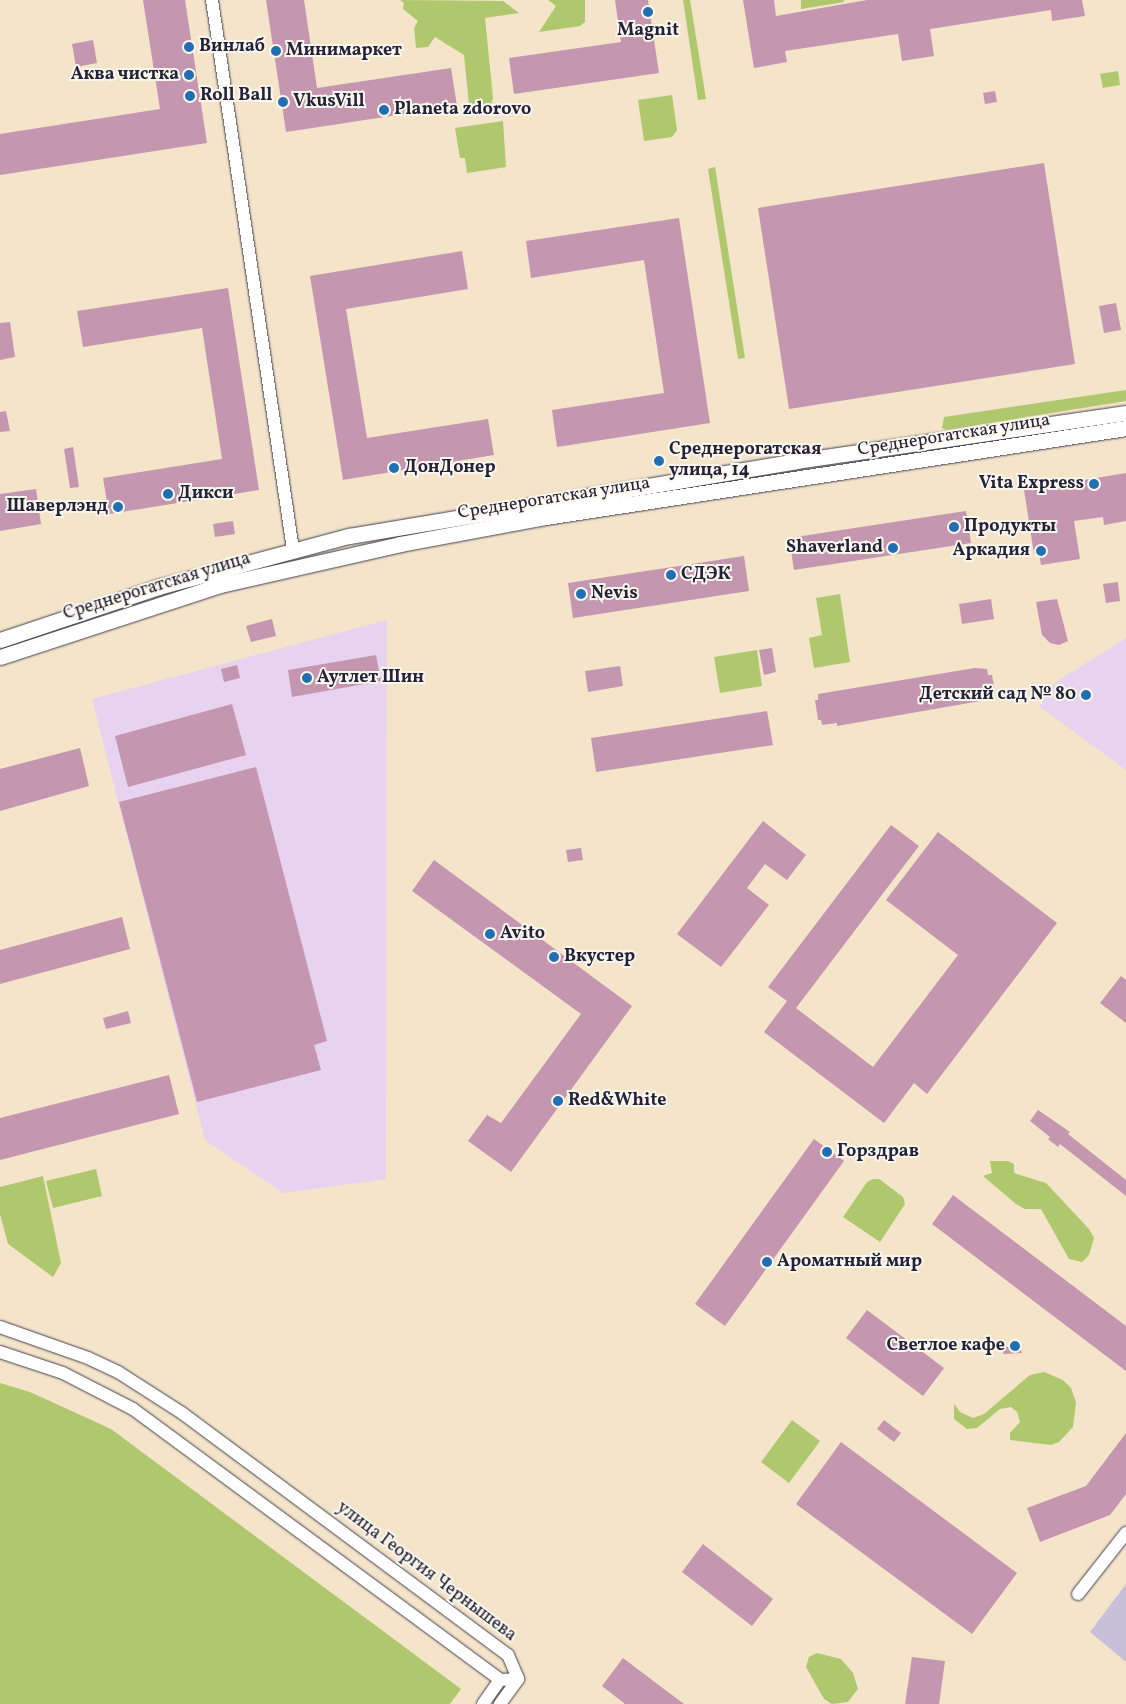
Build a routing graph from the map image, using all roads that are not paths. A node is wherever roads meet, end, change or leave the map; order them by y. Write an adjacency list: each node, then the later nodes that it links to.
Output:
1 (212, 0): 4 (street)
2 (1126, 413): 4 (street, Среднерогатская улица)
3 (1126, 428): 6 (street, Среднерогатская улица)
4 (293, 550): 5 (street, Среднерогатская улица)
5 (0, 640)
6 (0, 657)
7 (0, 1327): 11 (street, улица Георгия Чернышева)
8 (0, 1352): 12 (street)
9 (1126, 1533): 10 (street)
10 (1078, 1594)
11 (518, 1679): 12 (street); 14 (street)
12 (500, 1680): 13 (street)
13 (482, 1704)
14 (500, 1704)

